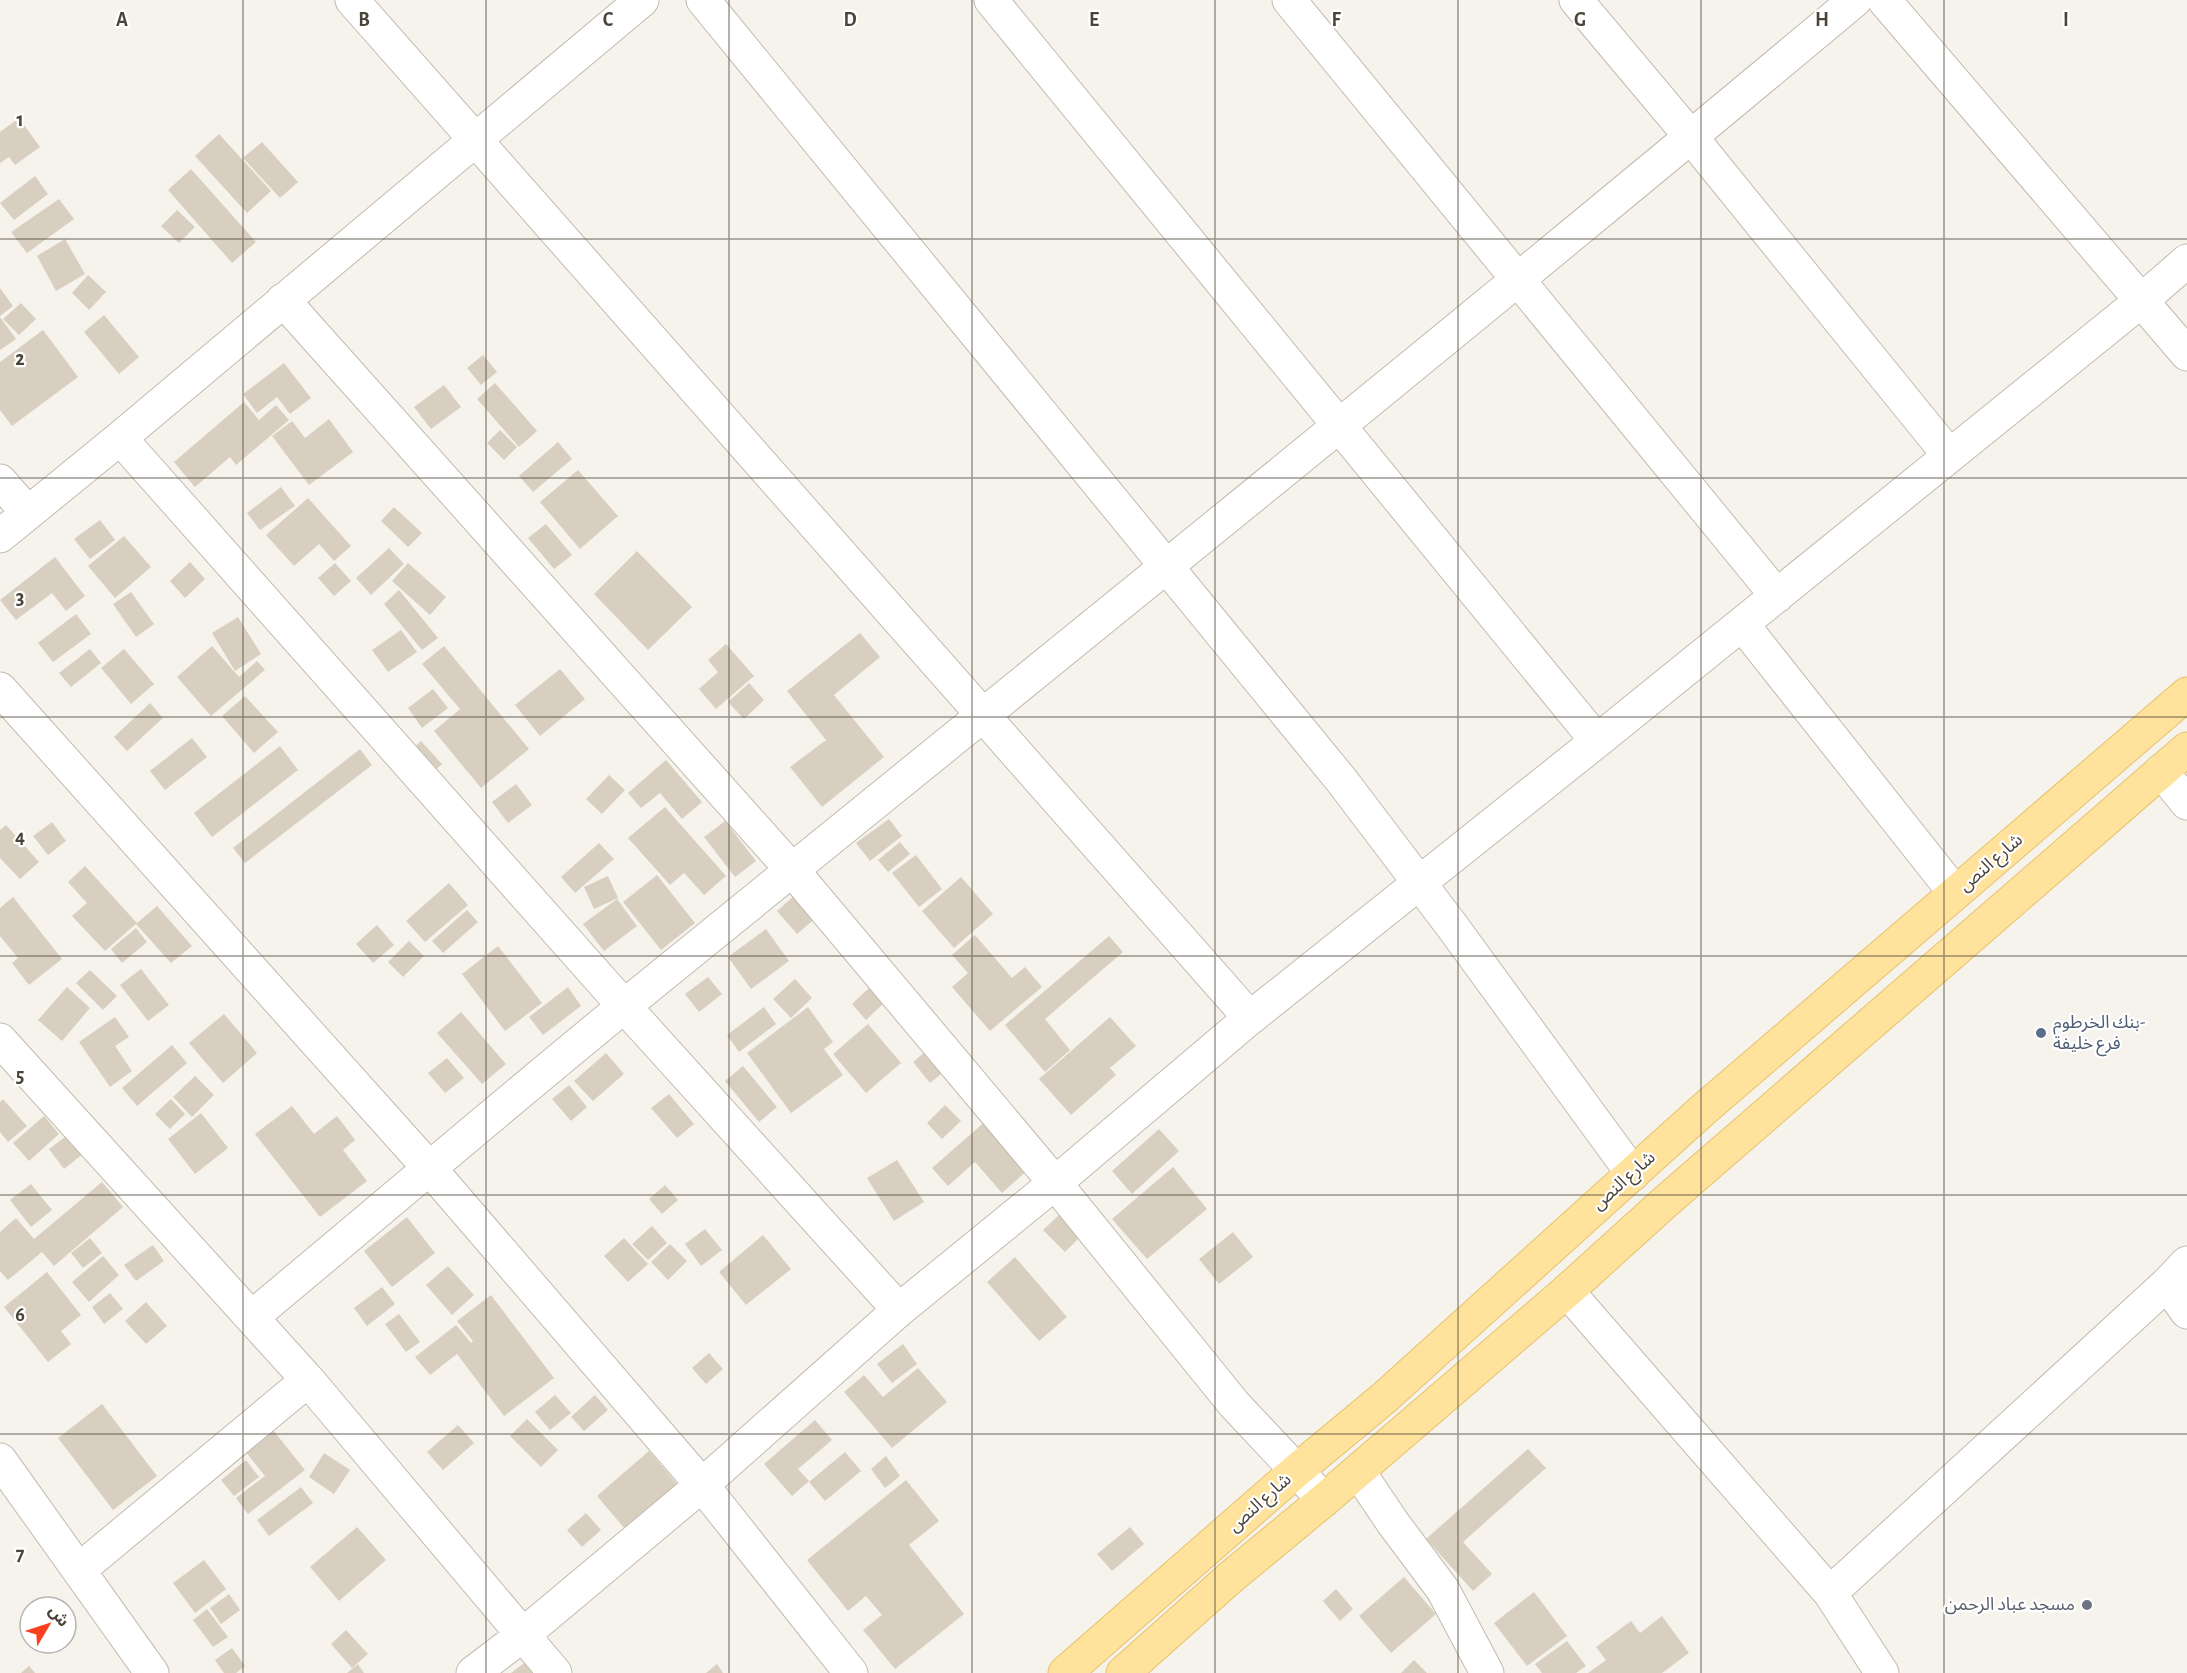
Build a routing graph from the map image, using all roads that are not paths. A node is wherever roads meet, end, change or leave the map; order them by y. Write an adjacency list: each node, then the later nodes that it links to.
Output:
1 (352, 0): 10 (street)
2 (642, 0): 10 (street)
3 (703, 0): 22 (street)
4 (991, 0): 16 (street)
5 (1289, 0): 12 (street)
6 (1576, 0): 9 (street)
7 (1855, 0): 9 (street)
8 (1884, 0): 14 (street)
9 (1691, 137): 12 (street); 18 (street)
10 (475, 140): 13 (street); 27 (street)
11 (2187, 261): 14 (street)
12 (1519, 279): 16 (street); 23 (street)
13 (284, 300): 17 (street); 32 (street)
14 (2141, 301): 15 (street); 18 (street)
15 (2187, 354)
16 (1339, 427): 22 (street); 28 (street)
17 (120, 438): 20 (street); 35 (street)
18 (1949, 455): 23 (street)
19 (0, 480): 20 (street)
20 (27, 512): 21 (street)
21 (0, 536)
22 (1165, 565): 27 (street); 33 (street)
23 (1777, 596): 24 (street)
24 (1742, 624): 28 (street); 34 (street)
25 (0, 689): 40 (street)
26 (2187, 694): 34 (main road, شارع النص)
27 (984, 715): 32 (street); 36 (street)
28 (1597, 741): 33 (street)
29 (2187, 749): 30 (main road, شارع النص)
30 (2161, 771): 31 (street); 39 (main road, شارع النص)
31 (2187, 803)
32 (793, 871): 35 (street); 42 (street)
33 (1419, 882): 36 (street); 41 (street)
34 (1955, 893): 38 (main road, شارع النص)
35 (624, 1006): 40 (street); 45 (street)
36 (1250, 1018): 42 (street)
37 (0, 1040): 47 (street)
38 (1704, 1109): 39 (main road); 41 (main road, شارع النص)
39 (1733, 1144): 44 (main road, شارع النص)
40 (430, 1169): 47 (street); 52 (street)
41 (1633, 1174): 50 (main road, شارع النص)
42 (1055, 1183): 45 (street); 50 (street)
43 (2177, 1273): 46 (street); 55 (street)
44 (1567, 1291): 51 (main road, شارع النص); 55 (street)
45 (899, 1310): 52 (street)
46 (2187, 1312)
47 (252, 1317): 48 (street)
48 (308, 1380): 54 (street); 56 (street)
49 (0, 1460): 54 (street)
50 (1296, 1471): 53 (street); 61 (main road, شارع النص)
51 (1358, 1471): 53 (main road, شارع النص); 63 (street)
52 (702, 1485): 56 (street); 60 (street)
53 (1324, 1500): 62 (main road, شارع النص)
54 (79, 1570): 57 (street)
55 (1830, 1593): 64 (street)
56 (524, 1634): 58 (street); 59 (street)
57 (152, 1673)
58 (473, 1673)
59 (555, 1673)
60 (851, 1673)
61 (1065, 1673)
62 (1123, 1673)
63 (1487, 1673)
64 (1882, 1673)

